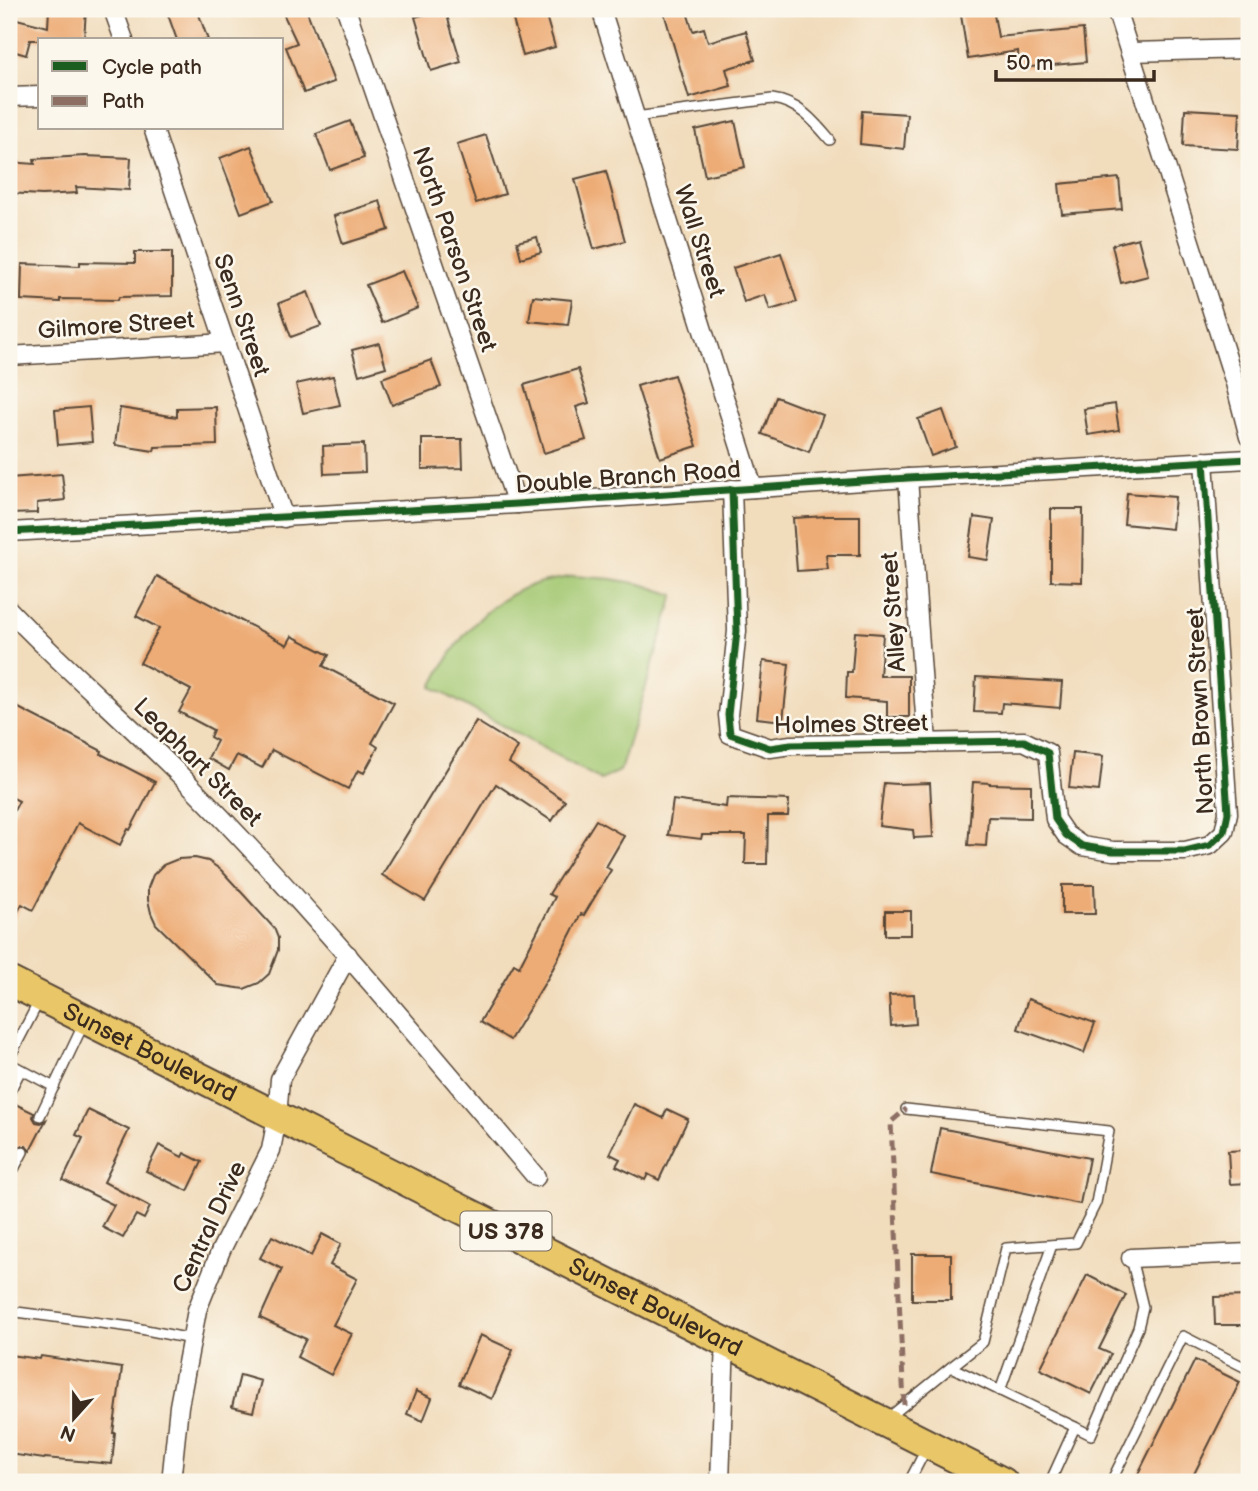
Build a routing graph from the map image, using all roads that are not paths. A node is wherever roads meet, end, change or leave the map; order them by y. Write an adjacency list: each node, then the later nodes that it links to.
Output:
1 (113, 9): 5 (street)
2 (346, 9): 21 (street, North Parson Street)
3 (601, 9): 10 (street, Wall Street)
4 (1116, 9): 7 (street)
5 (123, 38)
6 (1249, 48): 7 (street)
7 (1130, 52): 15 (street)
8 (38, 96): 9 (street)
9 (9, 97)
10 (635, 117): 12 (lane); 19 (street, Wall Street)
11 (154, 130): 13 (street, Senn Street)
12 (830, 140)
13 (226, 343): 14 (street, Gilmore Street); 22 (street, Senn Street)
14 (9, 356)
15 (1249, 437)
16 (1249, 459): 17 (street, Double Branch Road)
17 (1204, 461): 18 (street, Double Branch Road); 26 (street, North Brown Street)
18 (908, 478): 19 (street, Double Branch Road); 25 (street, Alley Street)
19 (753, 488): 20 (street, Double Branch Road)
20 (732, 489): 21 (street, Double Branch Road); 25 (street, Holmes Street)
21 (517, 504): 22 (street, Double Branch Road)
22 (284, 517): 23 (street, Double Branch Road)
23 (9, 532)
24 (9, 610): 27 (street, Leaphart Street)
25 (927, 743): 26 (street, Holmes Street)
26 (1048, 753)
27 (348, 955): 37 (street); 40 (street, Leaphart Street)
28 (9, 981): 29 (main road, Sunset Boulevard / US 378)
29 (41, 997): 30 (main road, Sunset Boulevard / US 378); 31 (lane)
30 (86, 1020): 33 (lane); 37 (main road, Sunset Boulevard / US 378)
31 (9, 1061): 32 (lane)
32 (21, 1070): 33 (lane); 34 (lane)
33 (54, 1087): 36 (lane)
34 (9, 1093)
35 (905, 1109): 41 (lane)
36 (40, 1116)
37 (277, 1118): 45 (street, Central Drive); 46 (main road, Sunset Boulevard / US 378)
38 (23, 1152): 39 (lane)
39 (9, 1166)
40 (536, 1177)
41 (1052, 1245): 47 (lane); 49 (lane)
42 (1249, 1253): 43 (street)
43 (1130, 1258): 51 (lane)
44 (9, 1311): 45 (lane)
45 (191, 1339): 53 (street, Central Drive)
46 (725, 1340): 50 (main road, Sunset Boulevard / US 378); 54 (street)
47 (951, 1367): 49 (lane); 50 (lane)
48 (1246, 1368): 58 (lane)
49 (1000, 1391): 51 (lane)
50 (883, 1421): 52 (main road, Sunset Boulevard / US 378)
51 (1075, 1427): 57 (lane)
52 (928, 1444): 55 (lane); 56 (main road, Sunset Boulevard / US 378)
53 (171, 1482)
54 (720, 1482)
55 (909, 1482)
56 (1003, 1482)
57 (1050, 1482)
58 (1111, 1482)

